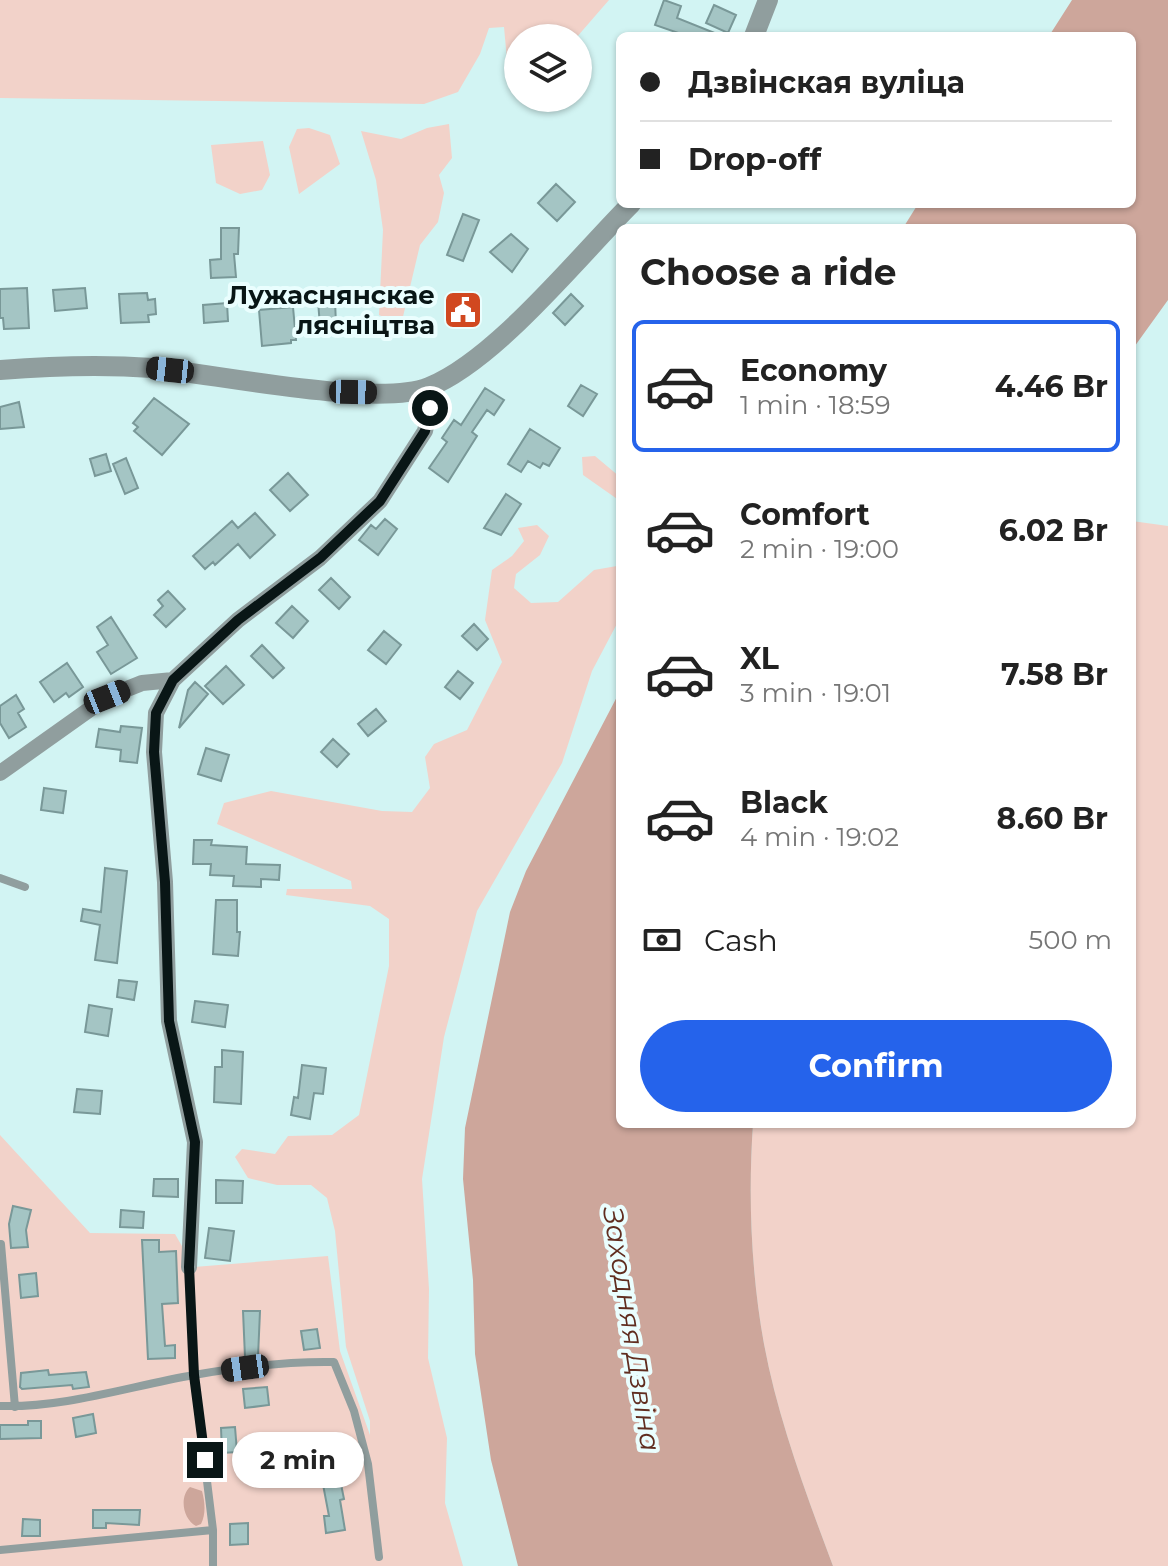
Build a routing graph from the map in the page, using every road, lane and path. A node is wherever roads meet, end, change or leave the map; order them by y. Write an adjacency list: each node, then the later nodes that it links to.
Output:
1 (768, 0): 2 (street)
2 (756, 32)
3 (627, 208): 5 (street)
4 (0, 370): 5 (street)
5 (428, 388): 6 (street)
6 (173, 680): 7 (street); 11 (street)
7 (0, 773)
8 (0, 878): 9 (lane)
9 (25, 887)
10 (1, 1244): 14 (lane)
11 (189, 1267): 12 (lane)
12 (194, 1375): 14 (lane); 15 (lane); 17 (lane)
13 (0, 1406): 14 (lane)
14 (15, 1407)
15 (213, 1530): 16 (lane); 18 (lane)
16 (0, 1550)
17 (379, 1557)
18 (213, 1566)

